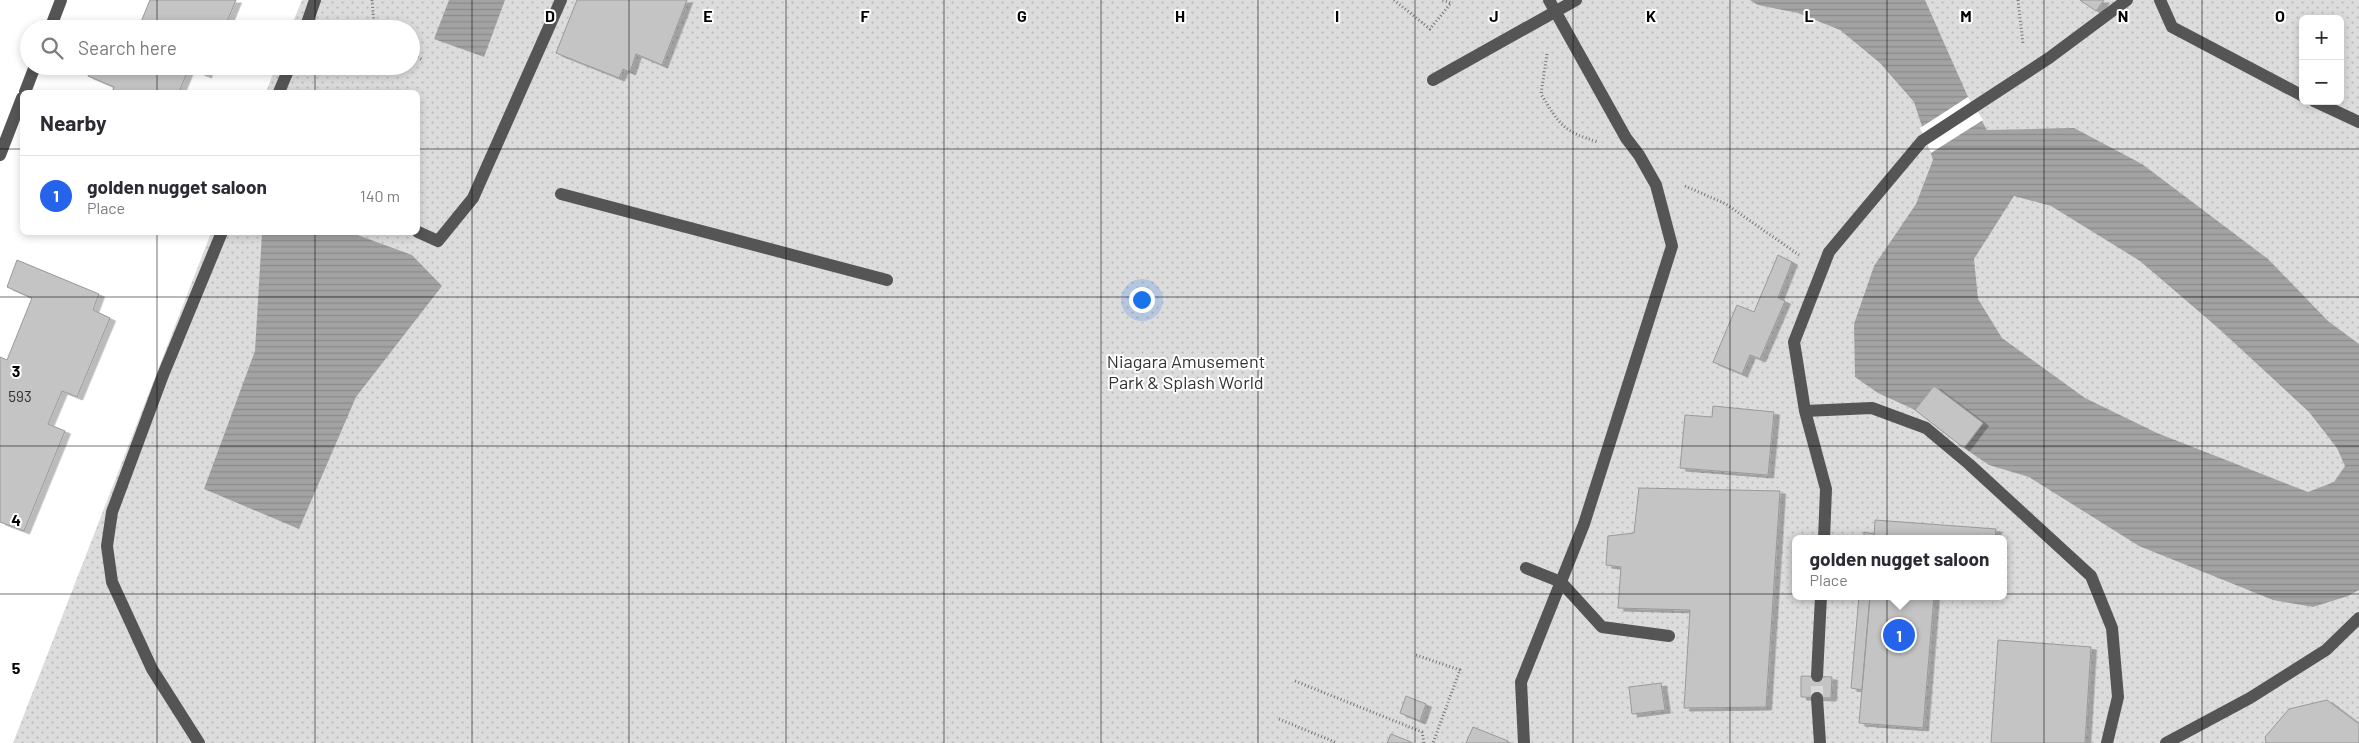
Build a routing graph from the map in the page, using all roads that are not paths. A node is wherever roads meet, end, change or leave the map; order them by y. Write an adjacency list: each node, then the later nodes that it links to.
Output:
1 (61, 0): 9 (street)
2 (316, 0): 10 (street)
3 (561, 0): 22 (street)
4 (1549, 0): 8 (street)
5 (1576, 0): 8 (street)
6 (2127, 0): 25 (street)
7 (2160, 0): 16 (street)
8 (1556, 11): 13 (street); 28 (street)
9 (53, 20)
10 (308, 20)
11 (32, 75): 14 (street)
12 (286, 75): 15 (street)
13 (1433, 80)
14 (26, 90)
15 (280, 90)
16 (2299, 94)
17 (20, 103): 20 (street)
18 (2323, 105): 19 (street)
19 (2359, 122)
20 (0, 155)
21 (561, 194): 24 (street)
22 (420, 233)
23 (221, 235): 34 (street)
24 (887, 280)
25 (1805, 411): 26 (street); 37 (street)
26 (1824, 535)
27 (1526, 568): 28 (street)
28 (1561, 582): 31 (street); 35 (street)
29 (1821, 600): 32 (street)
30 (2359, 618): 38 (street)
31 (1669, 636)
32 (1817, 676)
33 (1817, 698): 36 (street)
34 (199, 743)
35 (1524, 743)
36 (1820, 743)
37 (2107, 743)
38 (2166, 743)

